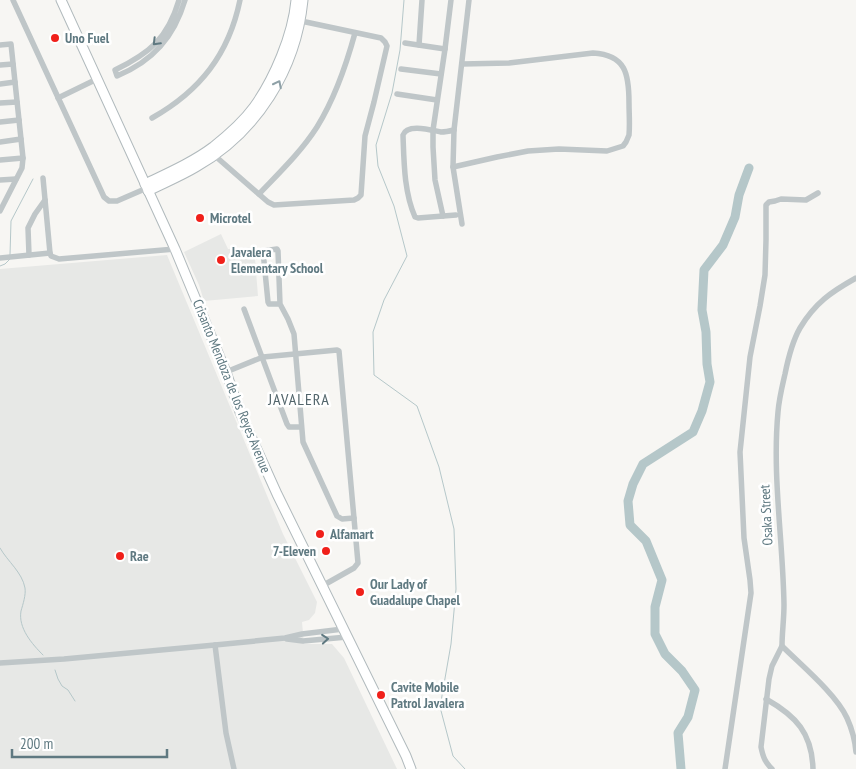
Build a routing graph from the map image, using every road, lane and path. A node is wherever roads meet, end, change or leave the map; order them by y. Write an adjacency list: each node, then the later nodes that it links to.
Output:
1 (13, 0): 26 (street)
2 (61, 0): 22 (main road, Crisanto Mendoza de los Reyes Avenue)
3 (179, 0): 4 (street, one-way to 4)
4 (185, 0)
5 (240, 0): 30 (street)
6 (296, 0): 44 (main road)
7 (303, 0): 11 (main road)
8 (422, 0): 15 (street)
9 (451, 0): 16 (street)
10 (470, 0): 18 (street)
11 (301, 21): 12 (street); 37 (main road, one-way to 11)
12 (355, 33): 46 (street); 46 (street)
13 (405, 43): 15 (street)
14 (0, 45): 17 (street)
15 (419, 45): 16 (street)
16 (446, 49): 21 (street)
17 (13, 64): 19 (street); 23 (street)
18 (462, 64): 34 (street); 40 (street)
19 (0, 65)
20 (401, 69): 21 (street)
21 (441, 74): 27 (street)
22 (97, 79): 26 (street); 44 (main road, Crisanto Mendoza de los Reyes Avenue)
23 (15, 82): 24 (street); 28 (street)
24 (0, 84)
25 (398, 94): 27 (street)
26 (58, 98): 44 (street)
27 (437, 100): 33 (street)
28 (17, 102): 29 (street); 31 (street)
29 (0, 103)
30 (152, 118)
31 (19, 120): 32 (street); 35 (street)
32 (0, 122)
33 (433, 130): 34 (street); 50 (street); 50 (street)
34 (454, 130): 40 (street)
35 (22, 139): 36 (street); 38 (street)
36 (0, 142)
37 (214, 155): 44 (main road); 46 (street)
38 (24, 158): 39 (street); 42 (street)
39 (0, 160)
40 (453, 168): 51 (street)
41 (43, 178): 47 (street)
42 (16, 179): 43 (street); 48 (street)
43 (0, 180)
44 (147, 188): 52 (main road, Crisanto Mendoza de los Reyes Avenue)
45 (818, 193): 73 (street)
46 (259, 194)
47 (45, 200): 53 (street); 54 (street)
48 (0, 211)
49 (456, 215): 50 (street)
50 (443, 216)
51 (462, 224)
52 (175, 249): 53 (street); 61 (main road, Crisanto Mendoza de los Reyes Avenue)
53 (50, 253): 54 (street)
54 (29, 255): 55 (street)
55 (6, 257)
56 (856, 278): 67 (street, Osaka Street)
57 (280, 304): 57 (street); 59 (street)
58 (244, 309): 60 (street)
59 (296, 354): 60 (street); 62 (street); 63 (street)
60 (263, 357): 61 (street); 62 (street)
61 (226, 372): 64 (main road, Crisanto Mendoza de los Reyes Avenue)
62 (301, 426): 63 (street)
63 (354, 518): 64 (street)
64 (322, 586): 65 (main road, Crisanto Mendoza de los Reyes Avenue)
65 (345, 633): 66 (street); 72 (main road, Crisanto Mendoza de los Reyes Avenue)
66 (215, 645): 68 (street); 71 (street)
67 (782, 646): 69 (street); 70 (street)
68 (0, 663)
69 (766, 699): 74 (street); 75 (street)
70 (856, 752)
71 (234, 769)
72 (411, 769)
73 (725, 769)
74 (772, 769)
75 (813, 769)

